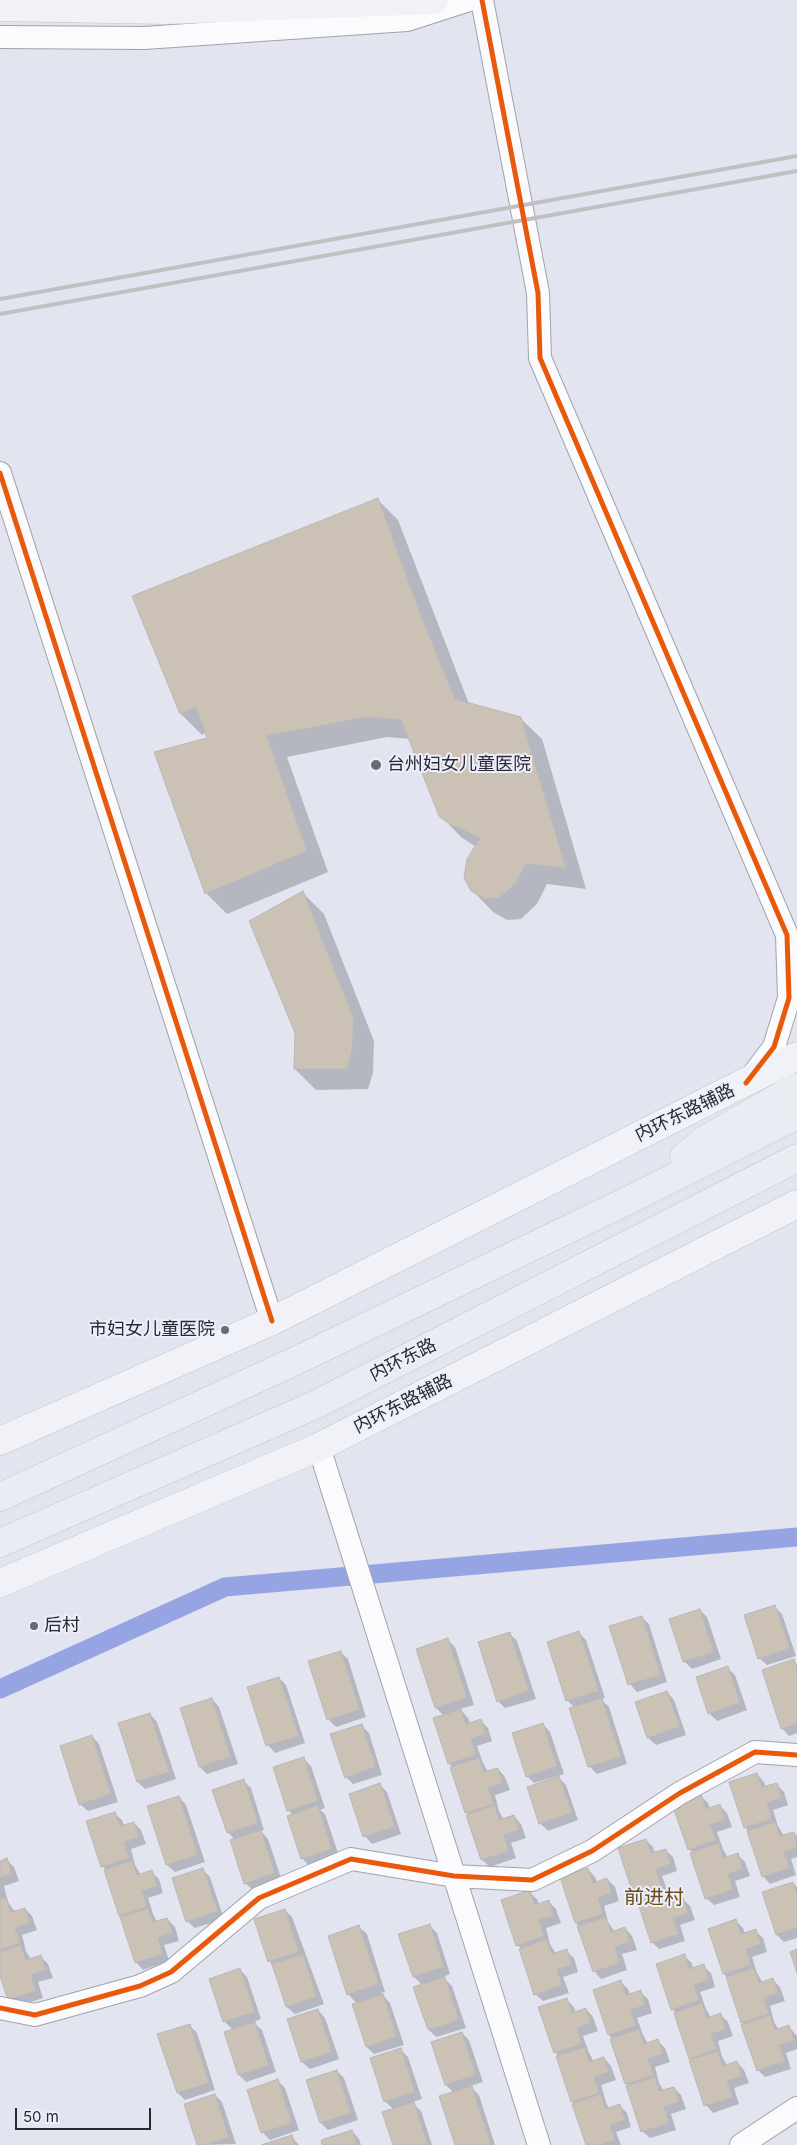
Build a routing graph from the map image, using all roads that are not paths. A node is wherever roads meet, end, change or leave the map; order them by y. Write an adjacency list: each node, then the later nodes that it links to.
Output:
1 (434, 0): 4 (main road)
2 (469, 0): 5 (street)
3 (482, 0): 7 (street)
4 (0, 7)
5 (0, 37)
6 (0, 473): 15 (street)
7 (792, 939): 9 (street)
8 (797, 1056): 9 (main road, 内环东路辅路)
9 (746, 1083): 15 (main road, 内环东路辅路)
10 (797, 1087): 13 (highway)
11 (797, 1114): 13 (highway)
12 (796, 1158): 19 (highway, 内环东路)
13 (633, 1198): 18 (highway)
14 (797, 1204): 17 (main road, 内环东路辅路)
15 (272, 1321): 16 (main road, 内环东路辅路)
16 (0, 1441)
17 (319, 1447): 20 (main road, 内环东路辅路); 22 (street)
18 (8, 1493)
19 (0, 1543)
20 (0, 1584)
21 (797, 1755): 22 (street)
22 (454, 1876): 23 (street); 25 (street)
23 (0, 2008)
24 (797, 2108): 26 (street)
25 (539, 2145)
26 (741, 2145)

